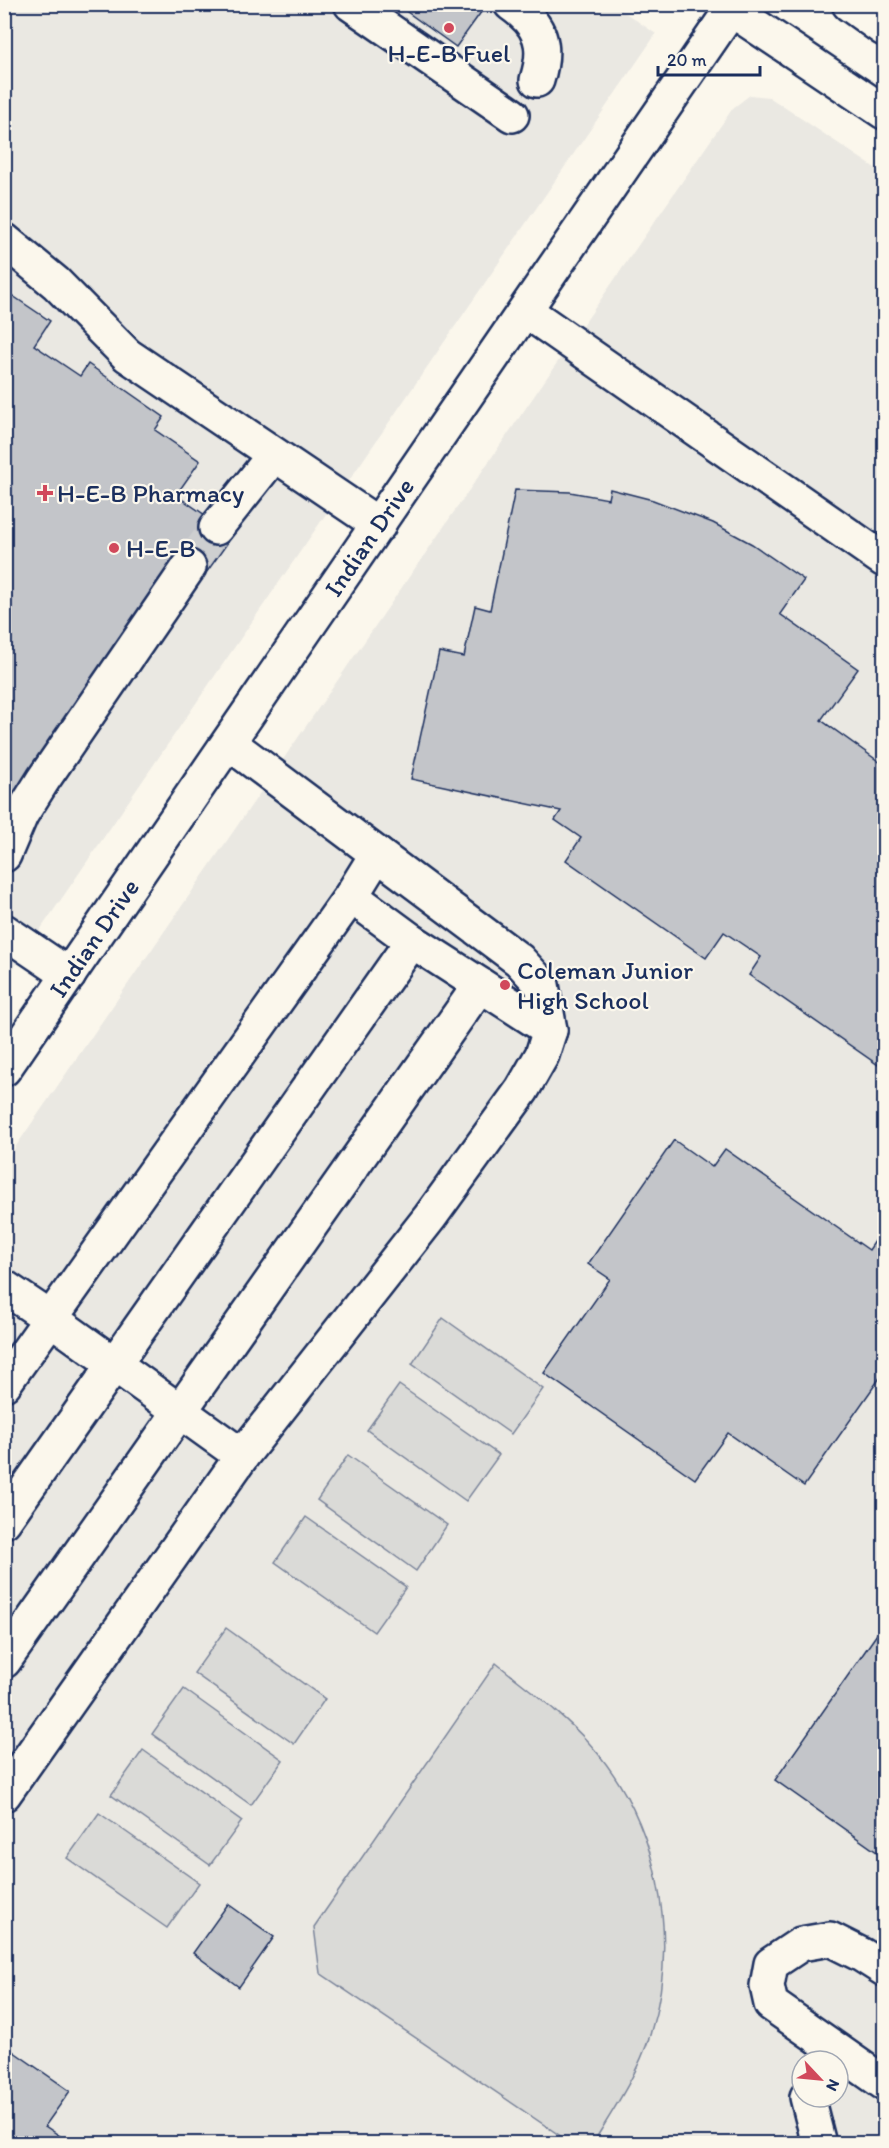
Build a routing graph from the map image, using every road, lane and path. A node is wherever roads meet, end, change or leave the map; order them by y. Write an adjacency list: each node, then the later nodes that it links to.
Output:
1 (351, 4): 8 (street)
2 (511, 4): 6 (street)
3 (849, 4): 5 (street)
4 (730, 6): 7 (street); 10 (street, Indian Drive)
5 (885, 29)
6 (537, 80)
7 (885, 112)
8 (512, 115)
9 (4, 240): 11 (street)
10 (526, 311): 12 (street, Indian Drive); 14 (street)
11 (274, 455): 12 (street); 13 (street)
12 (379, 525): 16 (street, Indian Drive)
13 (216, 528)
14 (885, 560)
15 (189, 567): 17 (street)
16 (229, 743): 18 (street); 22 (street, Indian Drive)
17 (4, 855)
18 (377, 855): 19 (street); 24 (street)
19 (351, 896): 21 (street); 27 (street)
20 (4, 931): 22 (street)
21 (412, 941): 23 (street); 28 (street)
22 (69, 975): 25 (street, Indian Drive)
23 (480, 985): 24 (street); 30 (street)
24 (550, 1030): 31 (street)
25 (4, 1070)
26 (4, 1287): 27 (street)
27 (51, 1317): 28 (street); 29 (street)
28 (115, 1364): 30 (street); 32 (street)
29 (4, 1384)
30 (181, 1411): 31 (street); 33 (street)
31 (242, 1455): 34 (street)
32 (4, 1521)
33 (4, 1661)
34 (4, 1794)
35 (885, 1969): 36 (street)
36 (812, 2049)
37 (850, 2067): 38 (street)
38 (885, 2084)
39 (810, 2109): 40 (street)
40 (819, 2144)

